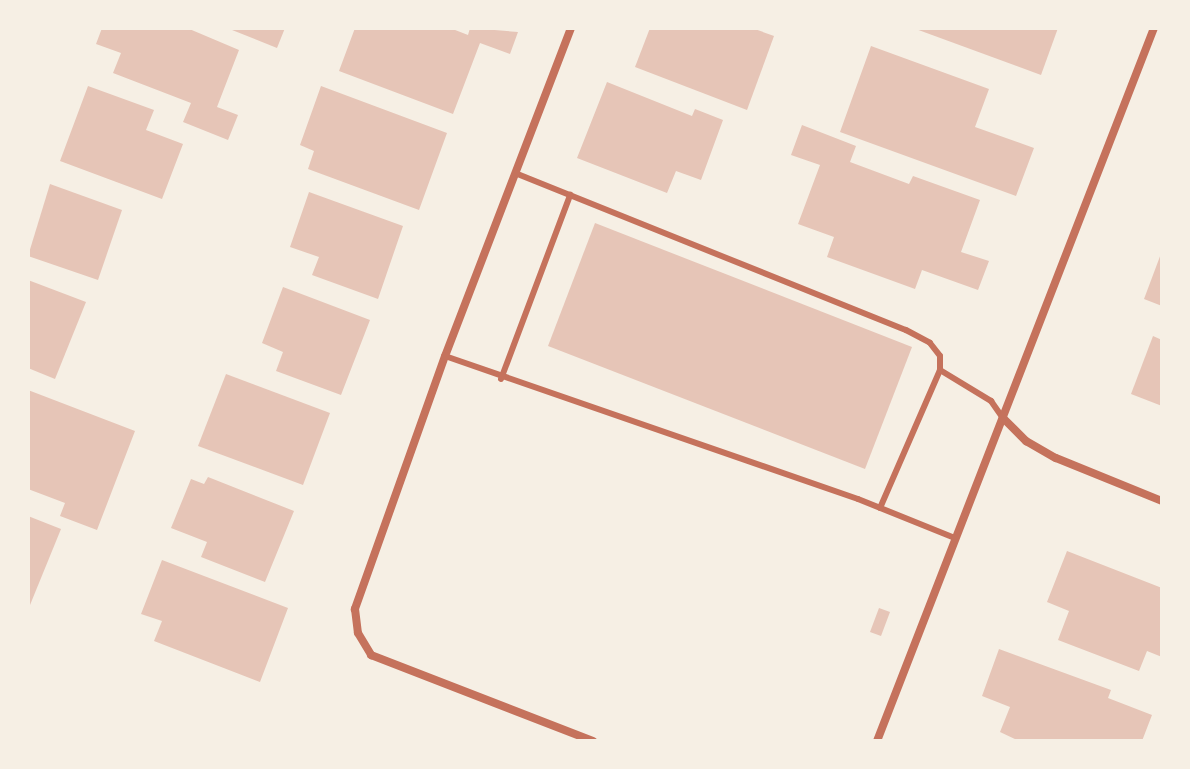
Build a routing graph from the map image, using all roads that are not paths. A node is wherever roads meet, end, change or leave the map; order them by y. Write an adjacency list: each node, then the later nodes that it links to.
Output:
1 (571, 28): 3 (street)
2 (1154, 28): 8 (street)
3 (515, 173): 4 (lane); 5 (street)
4 (570, 195): 6 (lane); 7 (lane)
5 (445, 356): 7 (lane); 12 (street)
6 (940, 370): 8 (lane); 10 (lane)
7 (501, 379): 10 (lane)
8 (1003, 418): 9 (street); 11 (street)
9 (1162, 501)
10 (880, 508): 11 (lane)
11 (955, 538): 13 (street)
12 (593, 741)
13 (877, 741)

